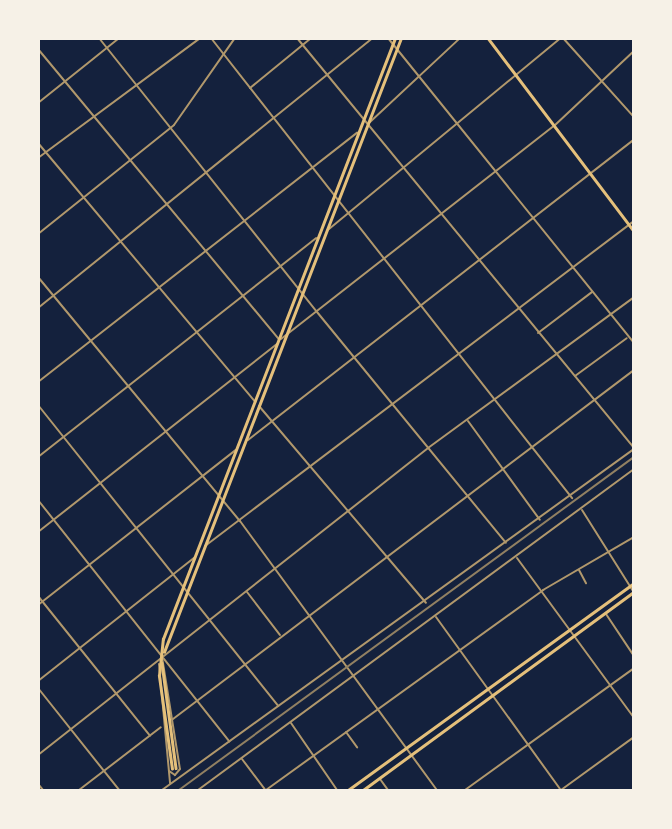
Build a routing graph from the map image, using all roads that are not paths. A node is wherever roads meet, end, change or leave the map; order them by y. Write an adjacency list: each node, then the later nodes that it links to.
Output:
1 (99, 38): 17 (street)
2 (119, 38): 17 (street)
3 (200, 38): 27 (street)
4 (211, 38): 21 (street)
5 (235, 38): 21 (street)
6 (297, 38): 16 (street)
7 (311, 38): 16 (street)
8 (373, 38): 23 (street)
9 (388, 38): 15 (street)
10 (395, 38): 15 (main road)
11 (401, 38): 18 (main road)
12 (460, 38): 22 (street)
13 (488, 38): 24 (main road)
14 (562, 38): 24 (street); 26 (street)
15 (393, 44): 18 (street); 32 (main road)
16 (302, 45): 23 (street); 28 (street)
17 (107, 48): 25 (street); 27 (street)
18 (397, 48): 22 (street); 34 (main road)
19 (38, 49): 25 (street)
20 (634, 51): 26 (street)
21 (223, 54): 28 (street); 37 (street)
22 (418, 75): 34 (street); 35 (street)
23 (328, 76): 32 (street); 33 (street)
24 (518, 79): 35 (street); 36 (main road)
25 (66, 82): 29 (street); 30 (street)
26 (601, 82): 31 (street); 36 (street)
27 (133, 83): 30 (street); 37 (street)
28 (250, 88): 33 (street)
29 (38, 103)
30 (92, 115): 41 (street); 43 (street)
31 (634, 117)
32 (364, 120): 34 (street); 38 (main road)
33 (275, 121): 44 (street); 47 (street)
34 (368, 125): 38 (street); 45 (street); 51 (main road)
35 (460, 126): 45 (street); 46 (street)
36 (554, 126): 46 (street); 48 (main road)
37 (170, 128): 43 (street); 47 (street)
38 (360, 130): 44 (street); 49 (main road)
39 (634, 140): 48 (street)
40 (38, 143): 41 (street)
41 (46, 152): 42 (street); 50 (street)
42 (38, 158)
43 (132, 160): 50 (street); 52 (street)
44 (313, 167): 49 (street); 56 (street)
45 (405, 170): 53 (street); 54 (street)
46 (496, 171): 54 (street); 55 (street)
47 (207, 174): 52 (street); 56 (street)
48 (592, 176): 55 (street); 58 (main road)
49 (335, 194): 51 (street); 62 (main road)
50 (84, 197): 61 (street); 63 (street)
51 (339, 199): 53 (street); 59 (main road)
52 (167, 206): 63 (street); 64 (street)
53 (350, 213): 59 (street); 65 (street)
54 (442, 214): 65 (street); 66 (street)
55 (535, 220): 66 (street); 67 (street)
56 (244, 221): 64 (street); 68 (street)
57 (634, 221): 58 (street)
58 (629, 225): 60 (main road); 67 (street)
59 (327, 230): 62 (street); 73 (main road)
60 (634, 231)
61 (38, 233)
62 (319, 236): 68 (street); 71 (main road)
63 (121, 243): 70 (street); 74 (street)
64 (204, 252): 70 (street); 75 (street)
65 (387, 258): 77 (street); 80 (street)
66 (480, 262): 77 (street); 78 (street)
67 (572, 266): 72 (street); 78 (street)
68 (280, 267): 71 (street); 75 (street)
69 (38, 277): 74 (street)
70 (159, 288): 82 (street); 86 (street)
71 (299, 290): 73 (street); 87 (main road)
72 (592, 292): 81 (street); 83 (street)
73 (303, 295): 80 (street); 84 (main road)
74 (54, 296): 79 (street); 86 (street)
75 (243, 297): 82 (street); 87 (street)
76 (634, 297): 81 (street)
77 (422, 306): 89 (street); 91 (street)
78 (518, 307): 83 (street); 89 (street)
79 (38, 308)
80 (316, 312): 84 (street); 91 (street)
81 (610, 314): 85 (street); 90 (street)
82 (197, 332): 94 (street); 96 (street)
83 (538, 333): 90 (street)
84 (287, 335): 87 (street); 102 (main road)
85 (628, 336): 88 (street); 93 (street)
86 (91, 341): 95 (street); 96 (street)
87 (279, 341): 94 (street); 99 (main road)
88 (634, 343)
89 (458, 352): 97 (street); 100 (street)
90 (556, 354): 93 (street); 97 (street)
91 (355, 357): 100 (street); 104 (street)
92 (634, 370): 98 (street)
93 (574, 376): 98 (street)
94 (235, 377): 99 (street); 105 (street)
95 (38, 382)
96 (129, 385): 105 (street); 106 (street)
97 (494, 399): 103 (street); 108 (street)
98 (593, 400): 108 (street); 110 (street)
99 (255, 401): 102 (street); 111 (main road)
100 (391, 403): 109 (street); 113 (street)
101 (38, 405): 106 (street)
102 (258, 405): 104 (street); 107 (main road)
103 (467, 420): 109 (street); 114 (street)
104 (271, 421): 107 (street); 113 (street)
105 (166, 431): 116 (street); 117 (street)
106 (63, 437): 112 (street); 117 (street)
107 (244, 443): 120 (main road)
108 (531, 445): 114 (street); 121 (street)
109 (428, 448): 119 (street); 124 (street)
110 (634, 449): 121 (street)
111 (236, 450): 116 (street); 118 (main road)
112 (38, 457)
113 (310, 466): 124 (street); 126 (street)
114 (502, 467): 119 (street); 127 (street)
115 (634, 469): 123 (street)
116 (204, 475): 118 (street); 128 (street)
117 (100, 483): 125 (street); 128 (street)
118 (218, 493): 120 (street); 135 (main road)
119 (465, 494): 131 (street); 134 (street)
120 (222, 498): 126 (street); 132 (main road)
121 (572, 498): 127 (street)
122 (38, 500): 125 (street)
123 (581, 509): 133 (street); 136 (street)
124 (347, 511): 134 (street); 138 (street)
125 (54, 519): 129 (street); 137 (street)
126 (240, 521): 132 (street); 138 (street)
127 (541, 521): 131 (street)
128 (136, 529): 137 (street); 140 (street)
129 (38, 532)
130 (634, 537): 133 (street)
131 (507, 544): 150 (street)
132 (205, 546): 148 (main road)
133 (611, 549): 139 (street); 142 (street)
134 (385, 555): 150 (street); 153 (street)
135 (195, 557): 140 (street); 143 (main road)
136 (516, 557): 144 (street); 155 (street)
137 (90, 565): 149 (street); 152 (street)
138 (275, 567): 145 (street); 153 (street)
139 (578, 569): 141 (street); 144 (street)
140 (172, 575): 143 (street); 152 (street)
141 (586, 583)
142 (632, 584): 146 (street); 157 (main road)
143 (183, 589): 148 (street); 162 (main road)
144 (543, 590): 157 (street); 161 (street)
145 (246, 591): 156 (street); 158 (street)
146 (634, 592): 154 (main road)
147 (38, 596): 149 (street)
148 (188, 596): 156 (street); 162 (main road)
149 (43, 602): 151 (street); 160 (street)
150 (426, 603): 164 (street)
151 (38, 605)
152 (126, 611): 160 (street); 162 (street)
153 (310, 614): 158 (street); 164 (street)
154 (606, 614): 159 (main road); 163 (street)
155 (435, 616): 161 (street); 167 (street)
156 (207, 620): 162 (street); 165 (street)
157 (572, 631): 159 (street); 171 (main road)
158 (281, 636): 165 (street)
159 (576, 637): 169 (street); 173 (main road)
160 (80, 648): 168 (street); 172 (street)
161 (460, 650): 171 (street); 176 (street)
162 (162, 656): 172 (street); 174 (street); 178 (street); 180 (street); 193 (main road)
163 (634, 656)
164 (344, 660): 167 (street); 175 (street)
165 (244, 664): 174 (street); 175 (street)
166 (634, 668): 169 (street)
167 (355, 675): 176 (street); 179 (street)
168 (38, 681)
169 (610, 686): 177 (street); 186 (street)
170 (38, 688): 181 (street)
171 (489, 691): 173 (street); 188 (main road)
172 (117, 693): 181 (street); 183 (street)
173 (494, 697): 186 (street); 190 (main road)
174 (197, 700): 178 (street); 185 (street)
175 (278, 707): 185 (street)
176 (379, 708): 182 (street); 188 (street)
177 (634, 718)
178 (173, 719): 193 (street)
179 (290, 722): 191 (street); 192 (street)
180 (163, 726): 183 (street); 193 (street)
181 (71, 729): 189 (street); 194 (street)
182 (346, 732): 187 (street); 191 (street)
183 (150, 736): 194 (street)
184 (634, 737): 211 (street)
185 (230, 742): 195 (street)
186 (527, 744): 210 (street); 211 (street)
187 (357, 747)
188 (407, 748): 190 (street); 206 (main road)
189 (38, 755)
190 (412, 755): 196 (main road); 209 (street)
191 (312, 756): 204 (street); 205 (street)
192 (241, 758): 203 (street); 204 (street)
193 (174, 769): 195 (street); 198 (street)
194 (104, 772): 200 (street); 201 (street)
195 (187, 772): 198 (street)
196 (379, 778): 207 (main road); 208 (street)
197 (38, 784): 199 (street)
198 (170, 784): 202 (street)
199 (43, 790)
200 (79, 790)
201 (118, 790)
202 (162, 790)
203 (198, 790)
204 (265, 790)
205 (337, 790)
206 (348, 790)
207 (363, 790)
208 (388, 790)
209 (437, 790)
210 (465, 790)
211 (561, 790)

